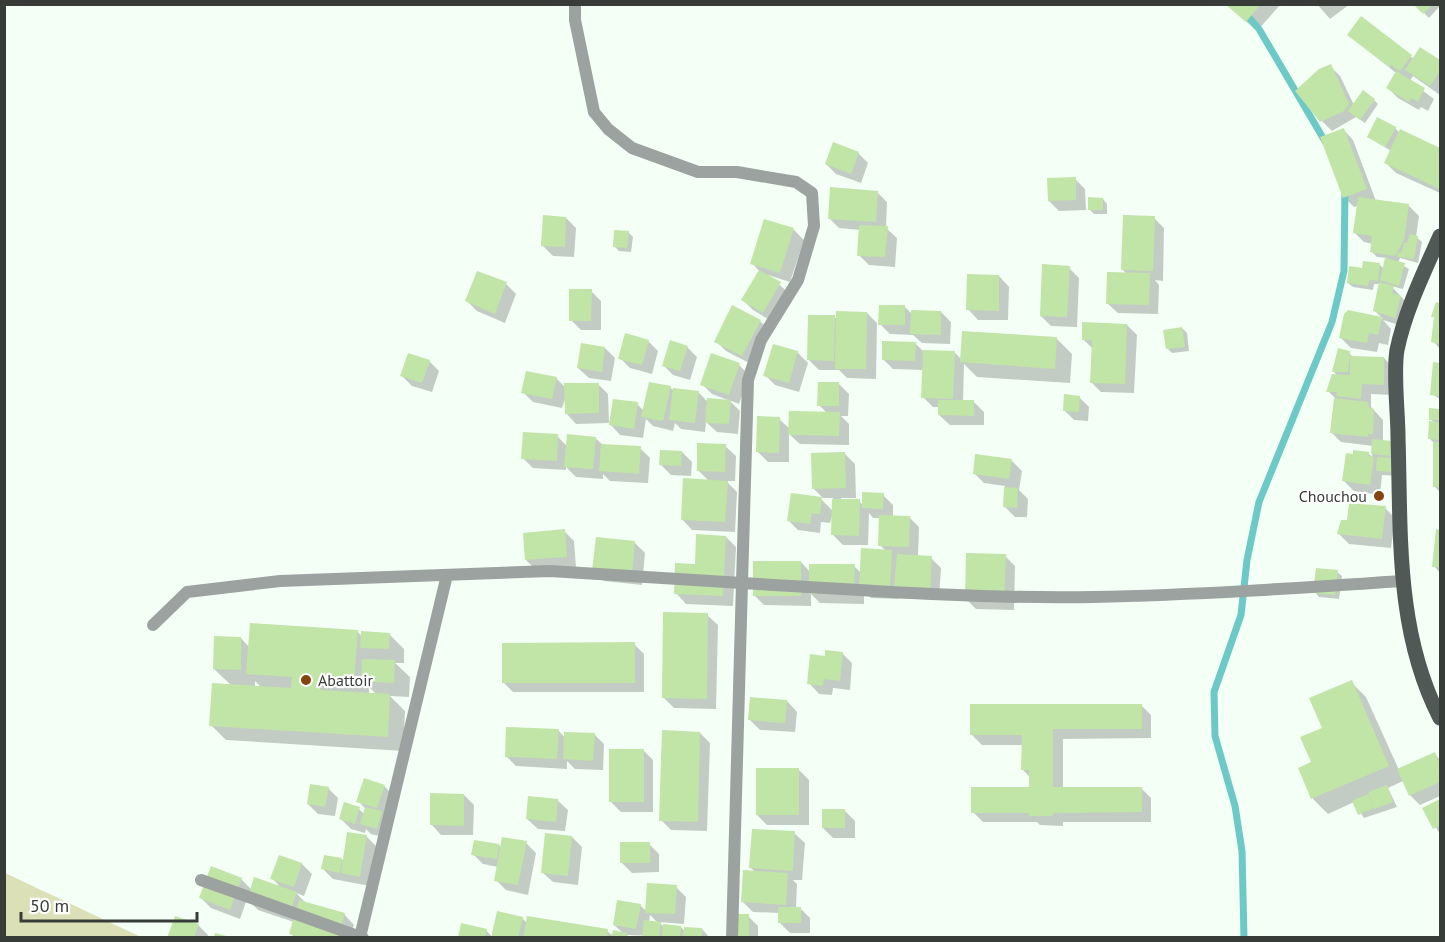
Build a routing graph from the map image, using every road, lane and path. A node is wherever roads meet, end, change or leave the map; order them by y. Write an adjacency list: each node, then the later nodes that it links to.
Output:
1 (575, 4): 5 (street)
2 (1440, 236): 4 (main road)
3 (447, 575): 5 (street); 6 (street); 9 (street)
4 (1402, 581): 5 (street); 7 (main road)
5 (742, 583): 10 (street)
6 (153, 625)
7 (1440, 718)
8 (201, 880): 9 (street)
9 (362, 937)
10 (732, 938)

